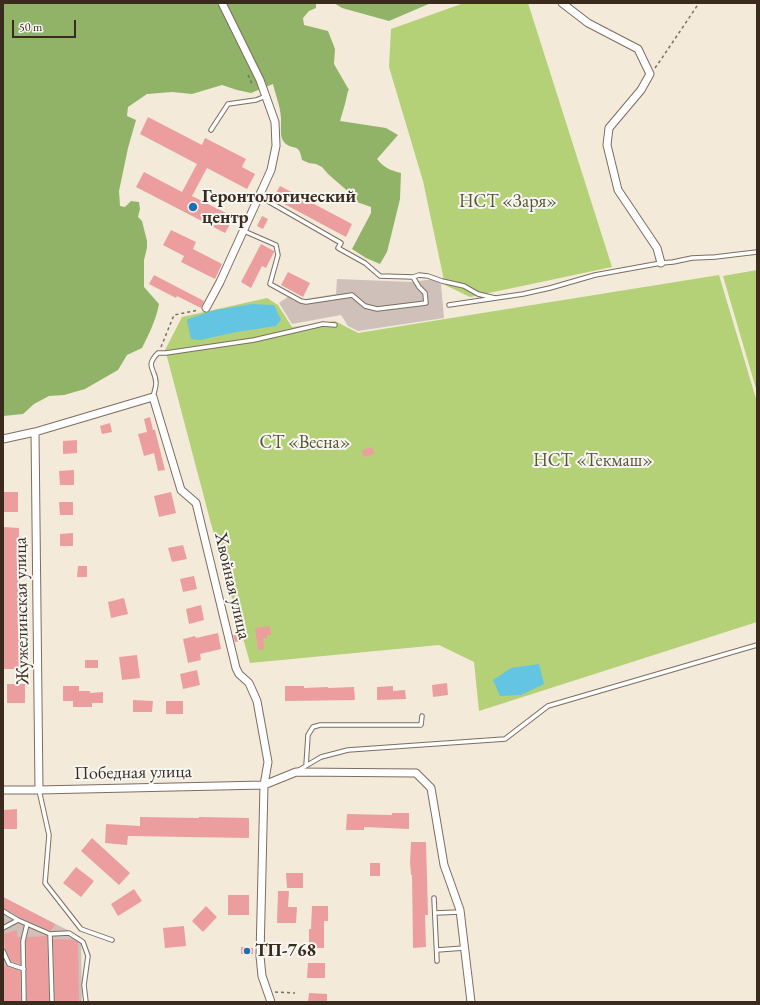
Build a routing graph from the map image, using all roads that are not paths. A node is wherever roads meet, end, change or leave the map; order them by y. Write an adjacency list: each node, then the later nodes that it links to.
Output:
1 (222, 3): 3 (street)
2 (562, 3): 8 (street)
3 (266, 96): 4 (lane); 5 (street)
4 (212, 130)
5 (259, 196): 6 (street); 9 (lane)
6 (243, 231): 9 (lane); 12 (street)
7 (757, 252): 8 (lane)
8 (661, 263): 10 (lane)
9 (413, 277): 10 (lane)
10 (495, 298): 11 (lane)
11 (449, 305)
12 (206, 308)
13 (335, 324): 14 (lane)
14 (153, 397): 15 (street); 21 (street, Хвойная улица)
15 (35, 432): 16 (street); 23 (street, Жужелинская улица)
16 (3, 439)
17 (757, 645): 19 (lane)
18 (422, 716): 19 (lane)
19 (306, 766): 20 (lane)
20 (296, 772): 21 (street); 26 (street)
21 (264, 785): 23 (street, Победная улица); 41 (street, Хвойная улица)
22 (3, 790): 23 (street, Победная улица)
23 (39, 790): 32 (lane)
24 (434, 898): 27 (lane)
25 (3, 911): 28 (lane)
26 (460, 912): 27 (lane); 33 (street)
27 (434, 913): 34 (lane)
28 (18, 920): 29 (lane); 30 (lane)
29 (27, 924): 31 (lane); 37 (lane)
30 (3, 928)
31 (50, 934): 39 (lane); 40 (lane)
32 (112, 940)
33 (464, 948): 34 (lane); 42 (street)
34 (436, 950): 36 (lane)
35 (3, 951): 37 (lane)
36 (437, 961)
37 (24, 969): 38 (lane)
38 (24, 1002)
39 (52, 1002)
40 (86, 1002)
41 (271, 1002)
42 (471, 1002)

